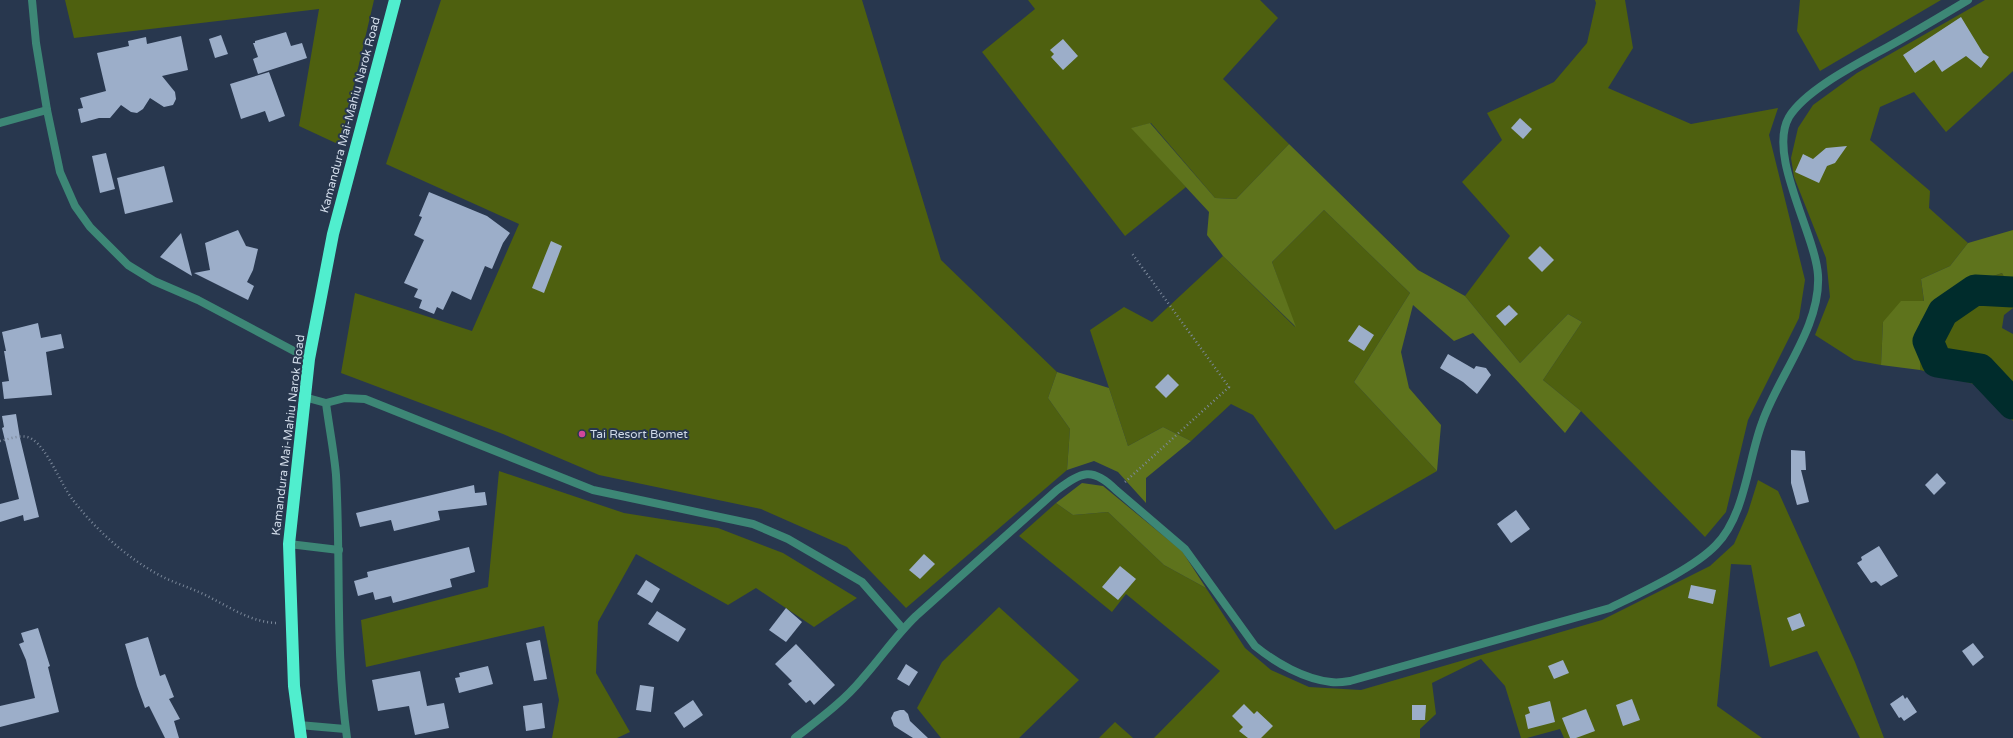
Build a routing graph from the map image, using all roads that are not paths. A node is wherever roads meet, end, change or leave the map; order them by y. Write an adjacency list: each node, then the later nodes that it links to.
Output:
1 (32, 0): 4 (street)
2 (395, 0): 6 (highway, Kamandura Mai-Mahiu Narok Road)
3 (1968, 0): 11 (street)
4 (47, 110): 5 (street); 6 (street)
5 (0, 123)
6 (309, 359): 7 (highway, Kamandura Mai-Mahiu Narok Road)
7 (304, 397): 8 (street); 9 (highway, Kamandura Mai-Mahiu Narok Road)
8 (326, 403): 10 (street); 11 (street)
9 (289, 544): 10 (street); 12 (highway, Kamandura Mai-Mahiu Narok Road)
10 (339, 550): 13 (street)
11 (903, 629): 16 (street)
12 (299, 725): 13 (street); 14 (highway, Kamandura Mai-Mahiu Narok Road)
13 (345, 729): 15 (street)
14 (301, 738)
15 (347, 738)
16 (795, 738)

